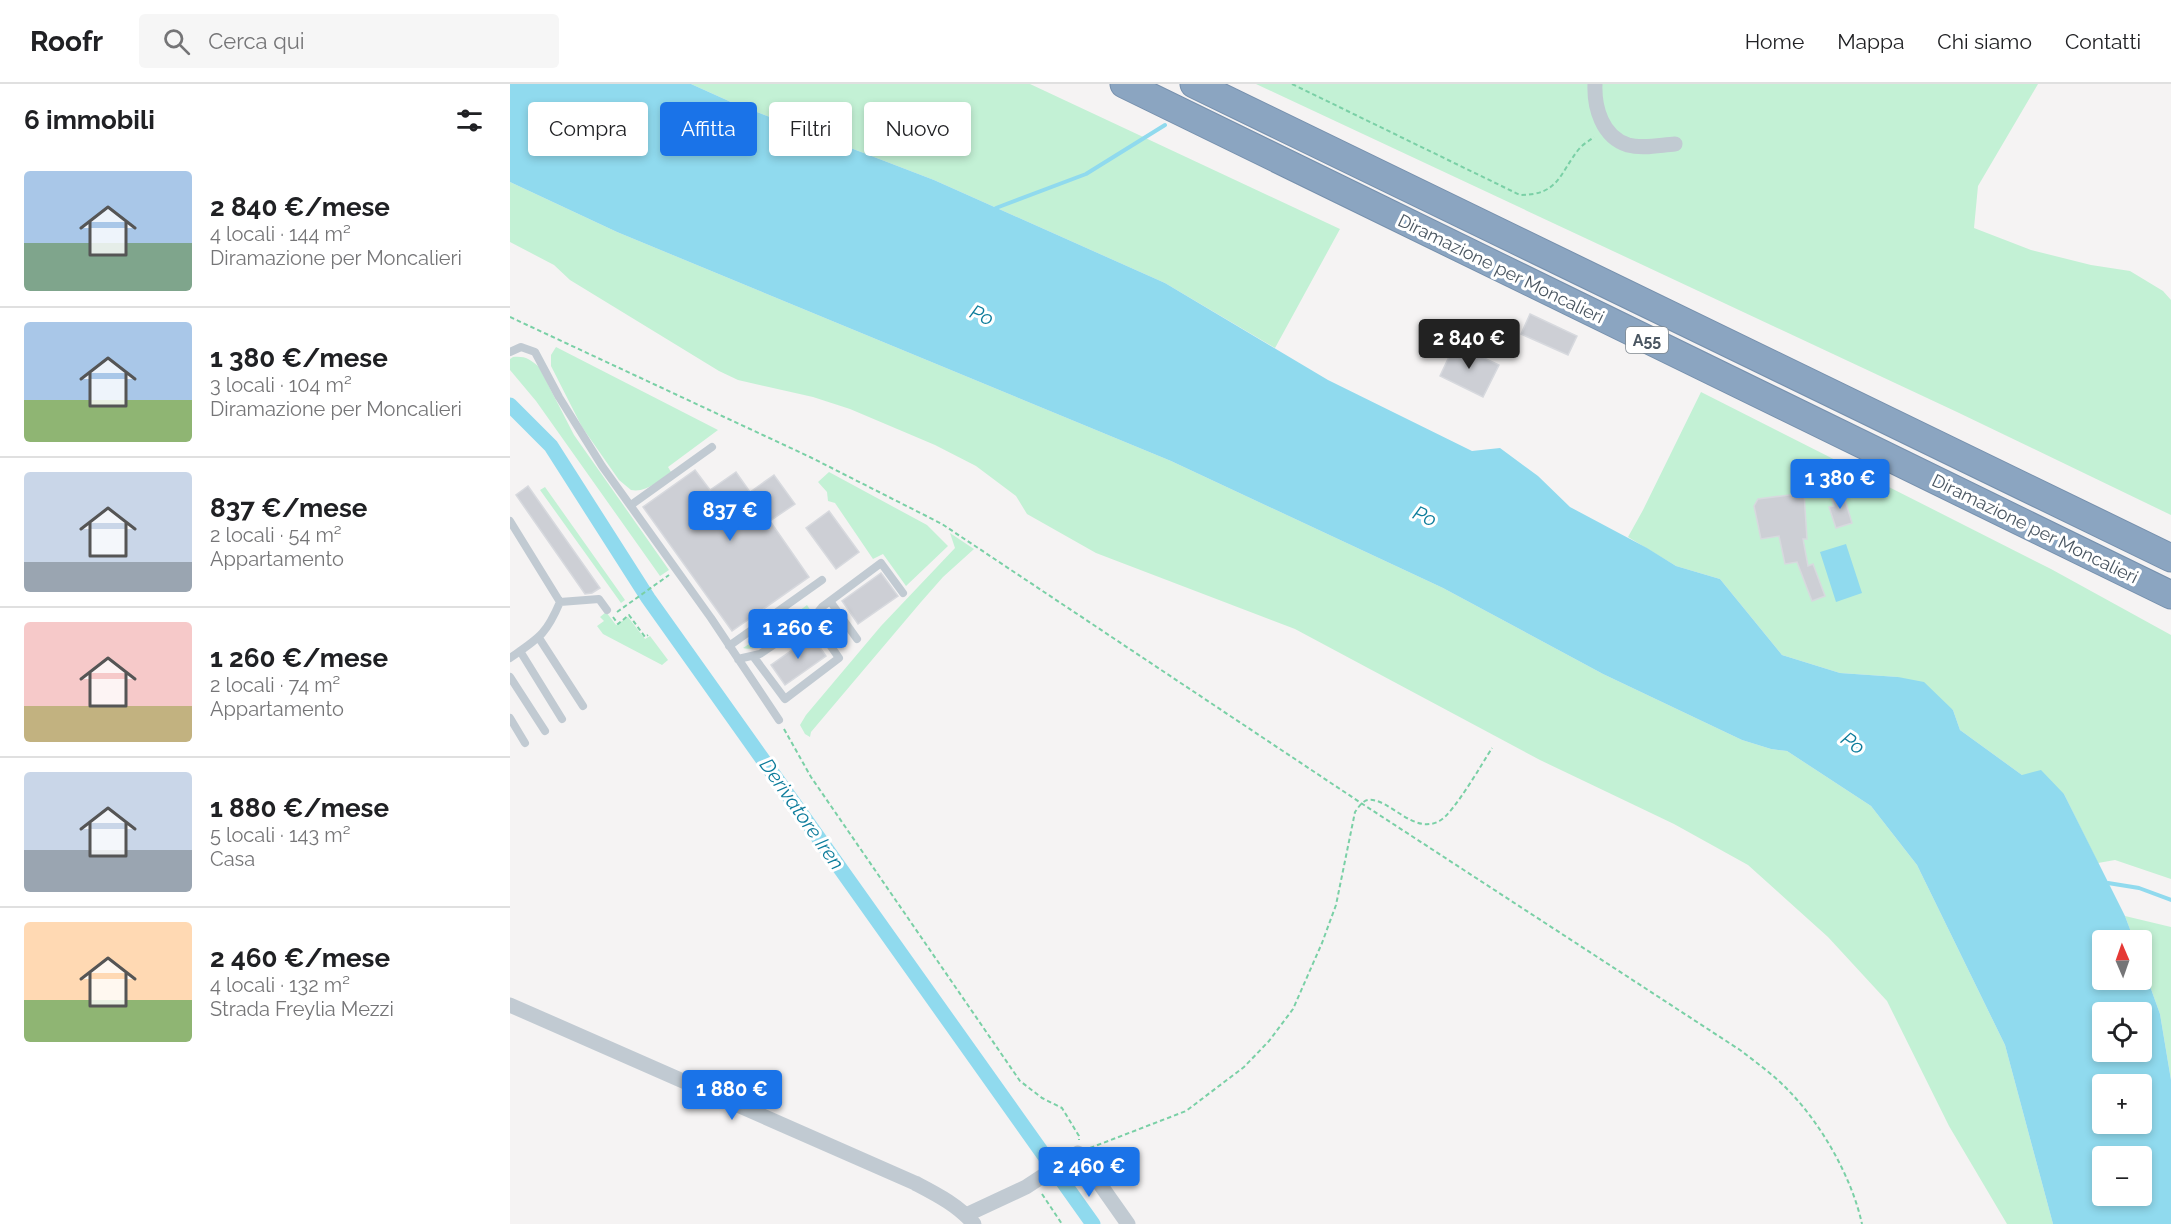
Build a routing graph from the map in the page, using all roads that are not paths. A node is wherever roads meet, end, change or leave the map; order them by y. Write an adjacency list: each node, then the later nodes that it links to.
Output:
1 (1124, 84): 12 (highway, Diramazione per Moncalieri / A55)
2 (1194, 84): 9 (highway, Diramazione per Moncalieri / A55)
3 (1595, 84): 4 (street)
4 (1675, 144)
5 (510, 352): 7 (lane)
6 (712, 447): 7 (lane)
7 (631, 505): 19 (lane)
8 (510, 521): 14 (lane)
9 (2171, 558)
10 (822, 580): 19 (lane)
11 (903, 592): 13 (lane)
12 (2171, 595)
13 (830, 601): 16 (lane); 18 (lane)
14 (560, 602): 15 (lane); 17 (lane)
15 (607, 610)
16 (812, 620): 21 (lane); 21 (lane)
17 (539, 638): 20 (lane); 25 (lane)
18 (857, 639)
19 (729, 646): 23 (lane)
20 (520, 651): 22 (lane); 27 (lane)
21 (753, 656): 23 (lane)
22 (510, 658)
23 (738, 659): 28 (lane)
24 (510, 677): 29 (lane)
25 (583, 706)
26 (510, 718): 30 (lane)
27 (562, 719)
28 (779, 720)
29 (544, 731)
30 (525, 743)
31 (510, 1005): 32 (street)
32 (970, 1220): 33 (street)
33 (1128, 1224)

